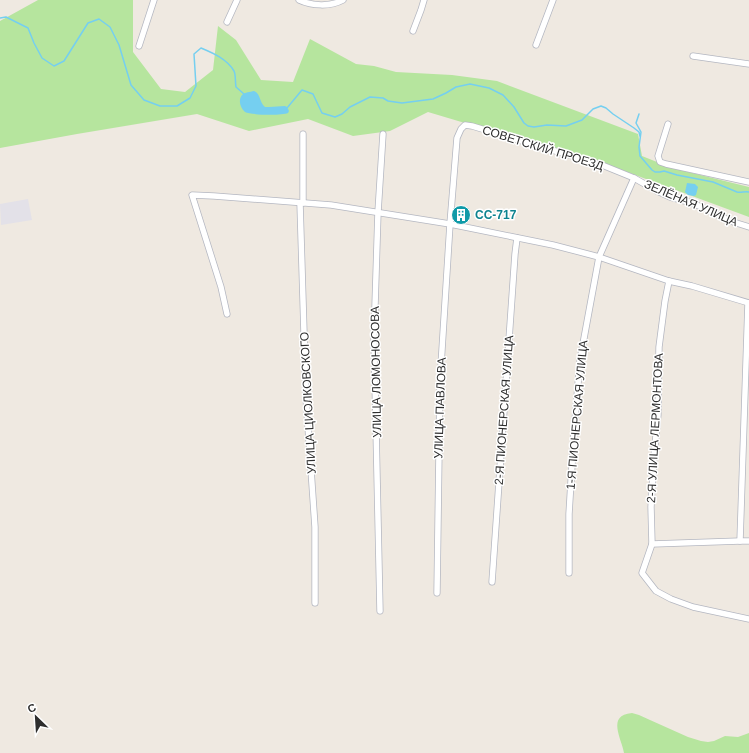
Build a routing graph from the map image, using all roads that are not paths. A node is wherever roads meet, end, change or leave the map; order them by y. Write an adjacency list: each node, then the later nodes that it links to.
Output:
1 (154, 0): 10 (street)
2 (237, 0): 7 (street)
3 (299, 0): 4 (street)
4 (343, 0)
5 (424, 0): 8 (street)
6 (553, 0): 9 (street)
7 (226, 22)
8 (413, 31)
9 (536, 45)
10 (139, 46)
11 (693, 56): 12 (street)
12 (749, 64)
13 (668, 124): 17 (street)
14 (303, 134): 18 (street, УЛИЦА ЦИОЛКОВСКОГО)
15 (382, 134): 19 (street, УЛИЦА ЛОМОНОСОВА)
16 (634, 178): 20 (street, СОВЕТСКИЙ ПРОЕЗД); 21 (street, ЗЕЛЁНАЯ УЛИЦА); 23 (street)
17 (749, 182)
18 (302, 203): 19 (street); 26 (street); 33 (street, УЛИЦА ЦИОЛКОВСКОГО)
19 (378, 212): 20 (street); 34 (street, УЛИЦА ЛОМОНОСОВА)
20 (450, 224): 22 (street); 32 (street, УЛИЦА ПАВЛОВА)
21 (749, 227)
22 (517, 238): 23 (street); 31 (street, 2-Я ПИОНЕРСКАЯ УЛИЦА)
23 (599, 257): 24 (street); 30 (street, 1-Я ПИОНЕРСКАЯ УЛИЦА)
24 (669, 281): 25 (street); 29 (street, 2-Я УЛИЦА ЛЕРМОНТОВА)
25 (749, 303): 27 (street)
26 (227, 314)
27 (740, 541): 28 (street); 29 (street)
28 (749, 541)
29 (652, 544): 35 (street, 2-Я УЛИЦА ЛЕРМОНТОВА)
30 (569, 573)
31 (492, 582)
32 (437, 593)
33 (315, 603)
34 (380, 611)
35 (749, 619)

